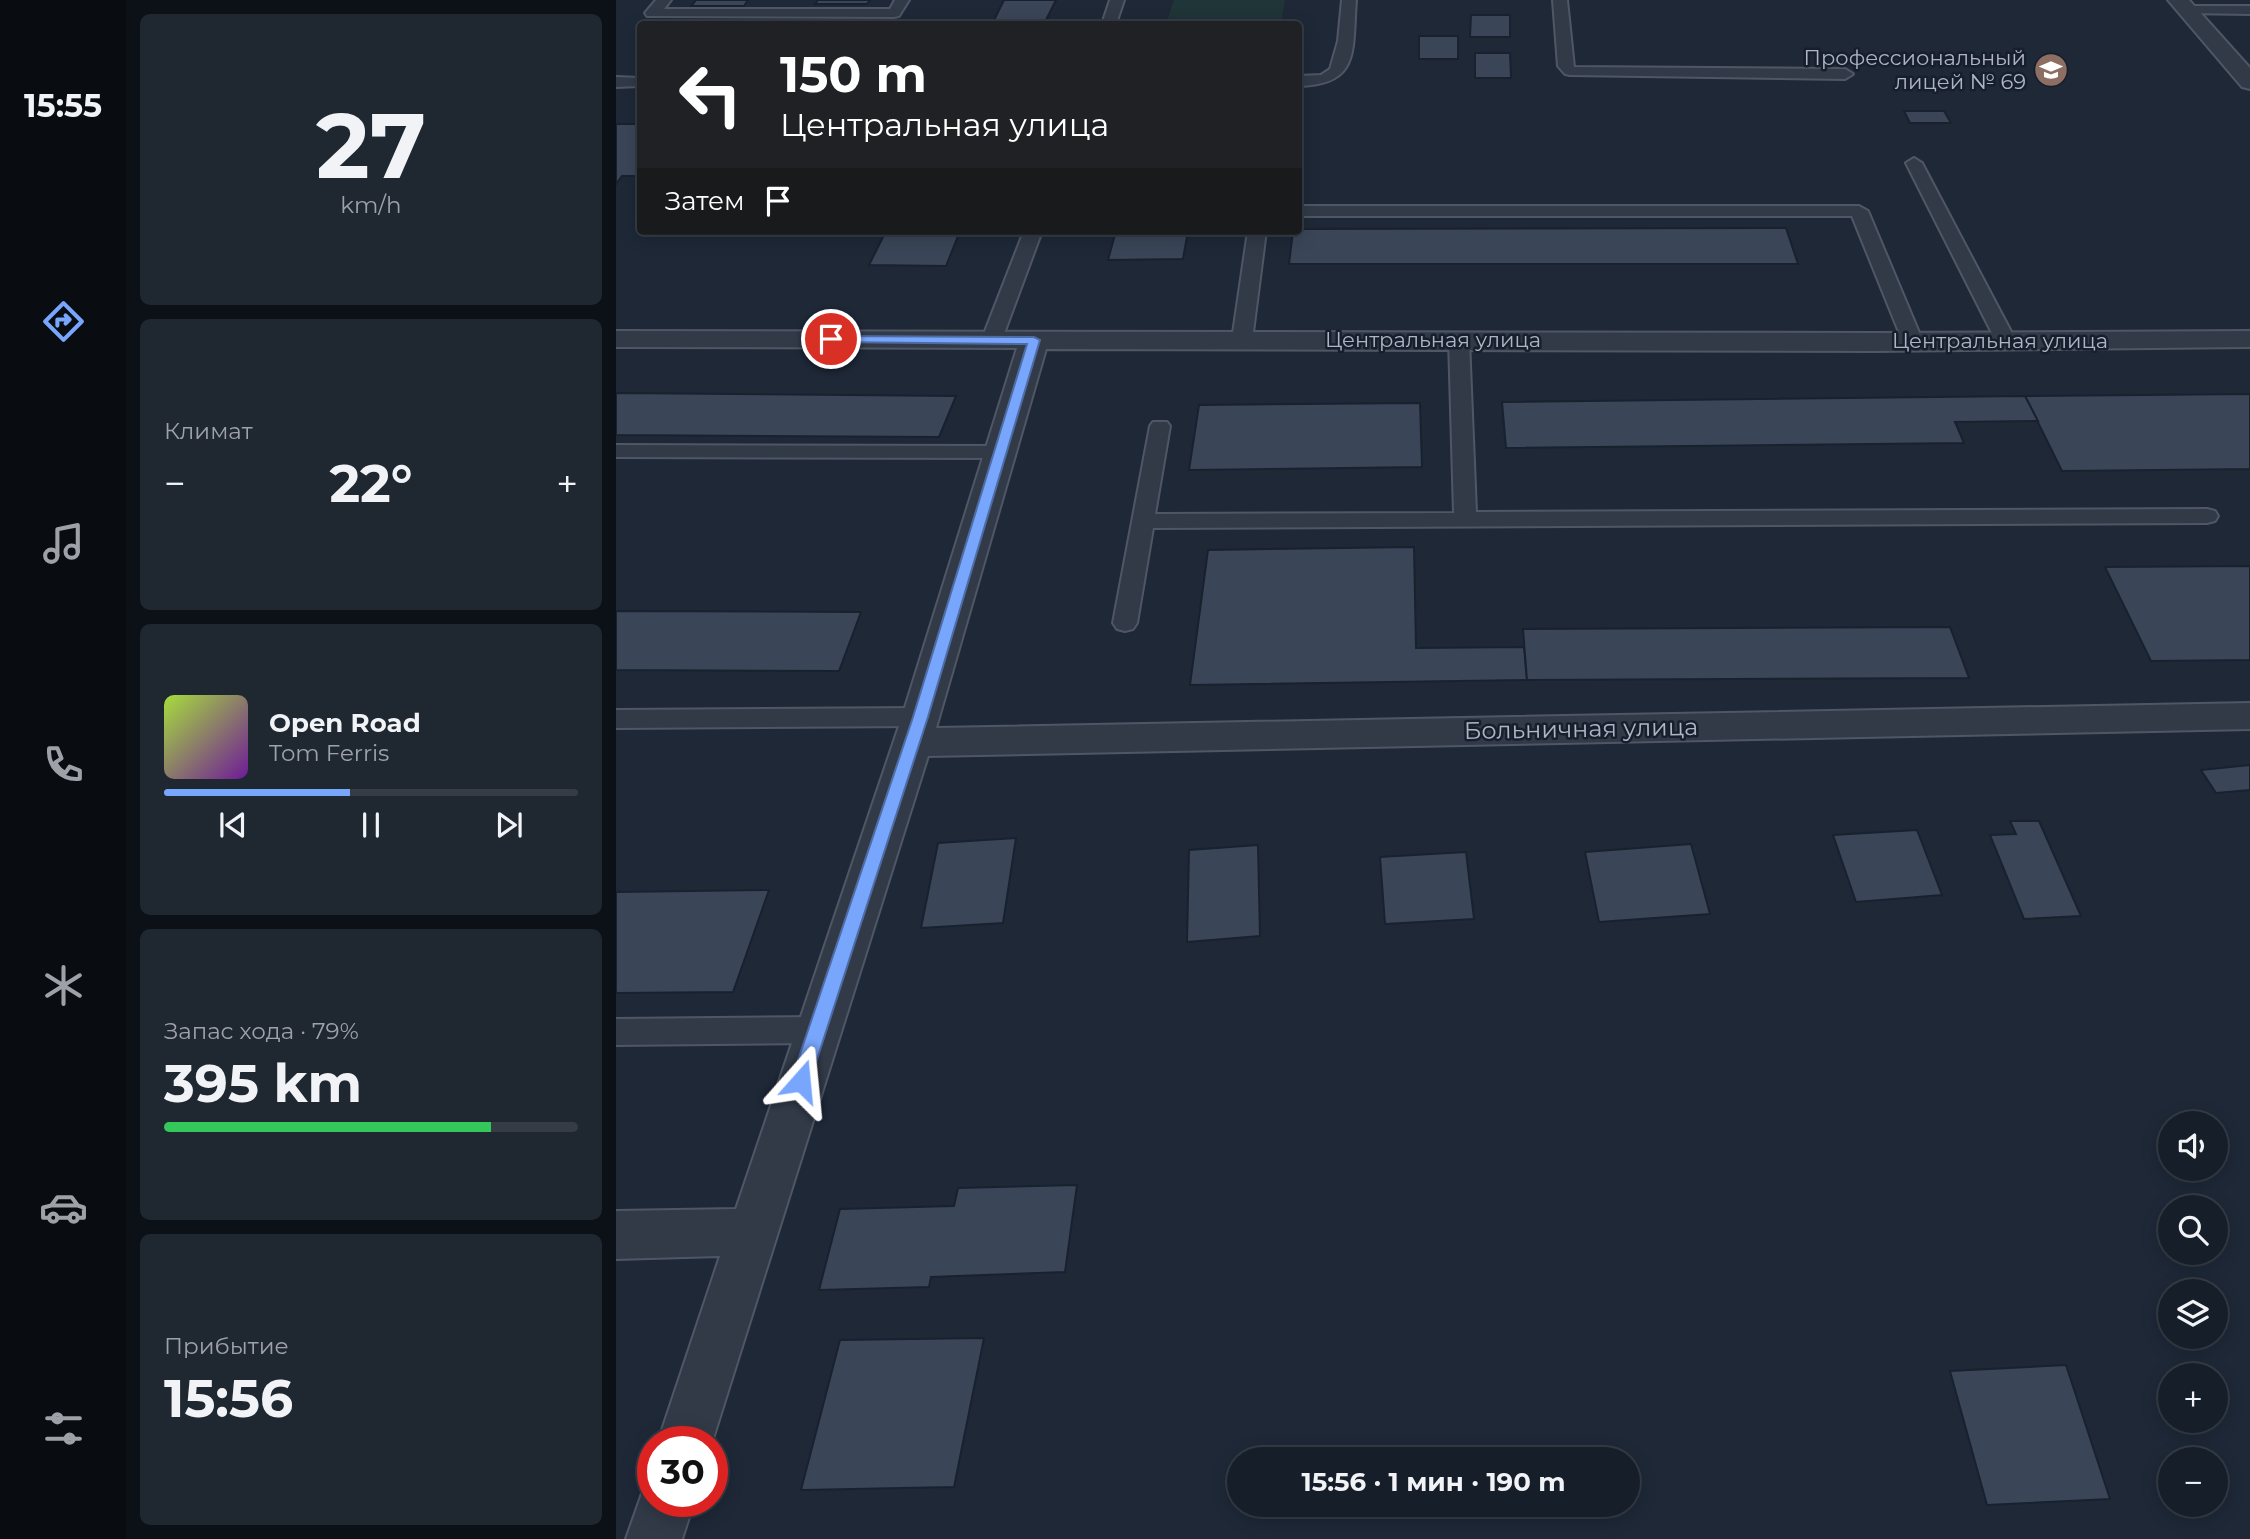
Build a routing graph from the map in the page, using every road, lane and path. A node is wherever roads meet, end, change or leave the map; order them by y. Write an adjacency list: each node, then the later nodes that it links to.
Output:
1 (664, 0): 8 (lane)
2 (902, 0): 8 (lane)
3 (1118, 0): 9 (lane)
4 (1349, 0): 11 (lane)
5 (1560, 0): 10 (lane)
6 (2182, 5): 7 (lane); 14 (street)
7 (2250, 10)
8 (766, 19)
9 (1110, 21)
10 (1845, 74)
11 (1302, 81)
12 (616, 82): 13 (lane)
13 (637, 82)
14 (2250, 82)
15 (1914, 163): 25 (lane)
16 (1302, 211): 26 (lane)
17 (1031, 235): 20 (lane)
18 (1256, 235): 22 (lane)
19 (616, 339): 20 (street, Центральная улица)
20 (992, 339): 21 (street, Центральная улица)
21 (1034, 340): 22 (street, Центральная улица); 29 (street)
22 (1242, 340): 23 (street, Центральная улица)
23 (1459, 340): 26 (street, Центральная улица); 31 (lane)
24 (2250, 340): 25 (street, Центральная улица)
25 (2006, 341): 26 (street, Центральная улица)
26 (1913, 342)
27 (1160, 426): 32 (lane)
28 (616, 451): 29 (lane)
29 (999, 452): 36 (street)
30 (2207, 516): 31 (lane)
31 (1465, 520): 32 (lane)
32 (1143, 521): 33 (lane)
33 (1125, 623)
34 (2250, 716): 36 (street, Больничная улица)
35 (616, 719): 36 (lane)
36 (916, 730): 37 (street)
37 (817, 1030): 38 (lane); 39 (street)
38 (616, 1032)
39 (753, 1232): 40 (street); 41 (street)
40 (616, 1235)
41 (690, 1426)
42 (661, 1517): 43 (street)
43 (654, 1539)

